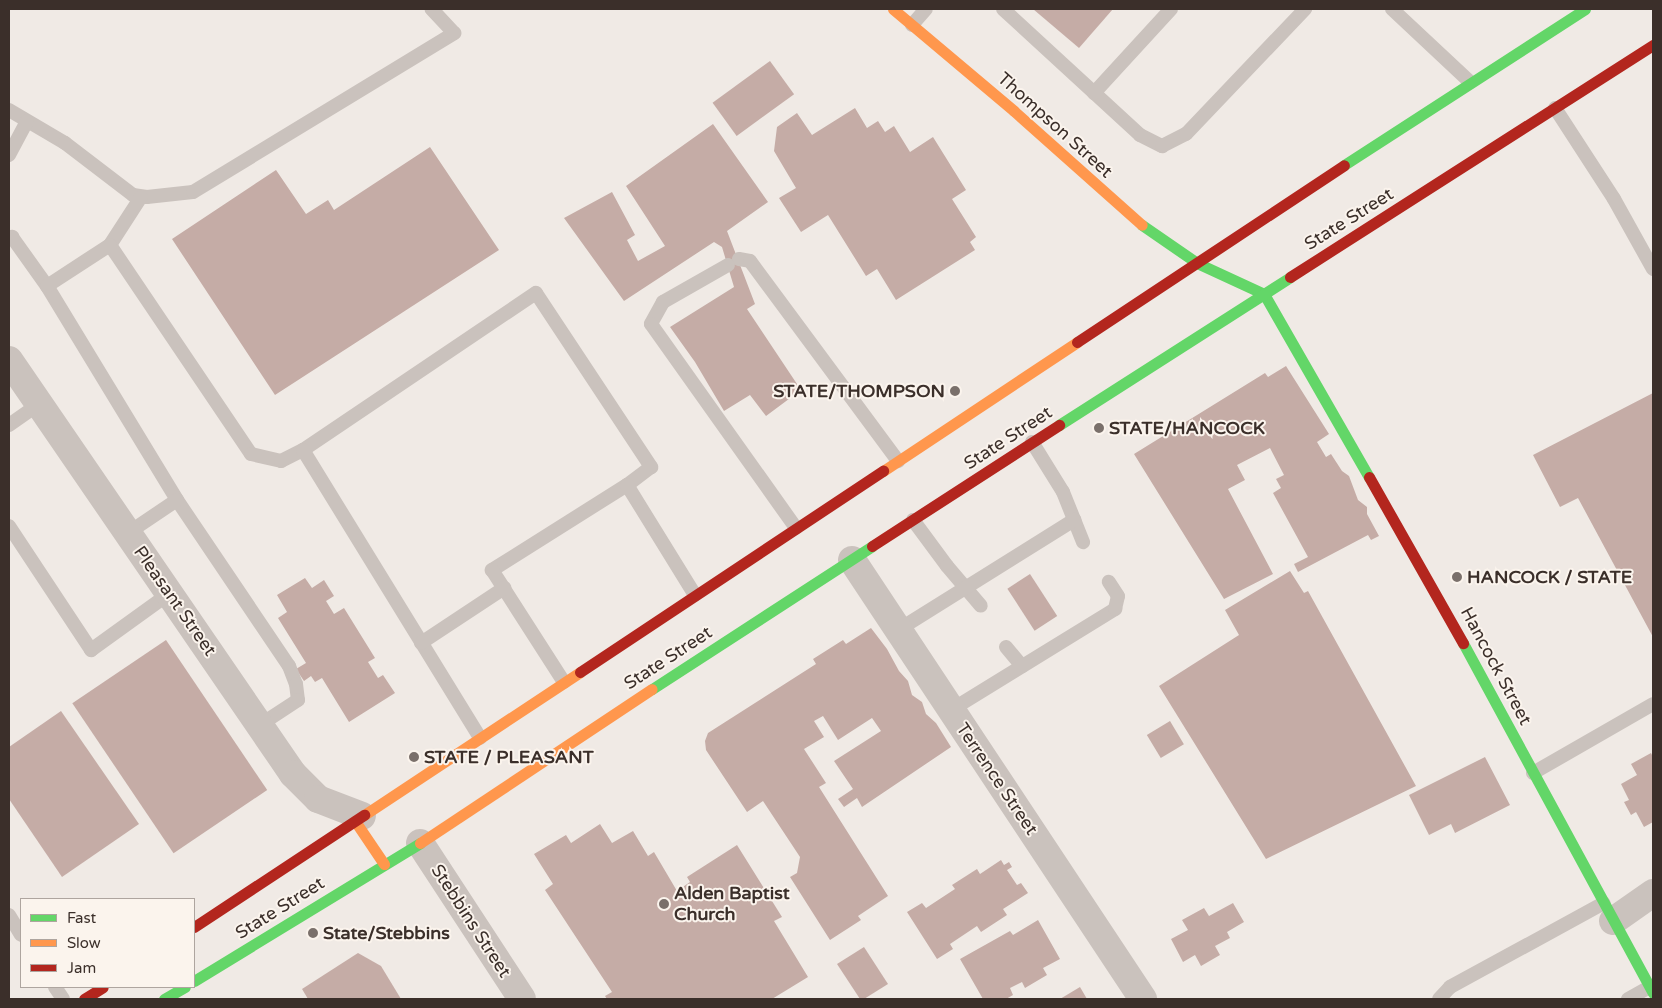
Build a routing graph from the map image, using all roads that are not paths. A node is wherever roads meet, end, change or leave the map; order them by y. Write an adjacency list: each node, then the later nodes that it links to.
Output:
1 (432, 9): 17 (lane)
2 (893, 9): 9 (main road, Thompson Street)
3 (926, 9): 9 (lane)
4 (1002, 9): 12 (lane)
5 (1171, 9): 12 (lane)
6 (1305, 9): 12 (lane)
7 (1392, 9): 11 (lane)
8 (1585, 9): 11 (main road, State Street)
9 (912, 25): 20 (main road, Thompson Street)
10 (1653, 45): 13 (main road, State Street)
11 (1470, 82): 20 (main road, State Street)
12 (1094, 93)
13 (1555, 108): 21 (lane); 23 (main road, State Street)
14 (9, 110): 15 (lane)
15 (28, 121): 16 (lane); 17 (lane)
16 (9, 155)
17 (141, 196): 19 (lane)
18 (10, 235): 22 (lane)
19 (110, 245): 22 (lane); 28 (lane)
20 (1197, 263): 23 (main road); 29 (main road, State Street)
21 (1653, 269)
22 (47, 286): 31 (lane)
23 (1264, 294): 27 (main road, State Street); 54 (main road, Hancock Street)
24 (9, 360): 25 (street, Pleasant Street)
25 (39, 404): 26 (lane); 36 (street, Pleasant Street)
26 (9, 425)
27 (1032, 442): 32 (main road, State Street); 33 (lane)
28 (303, 450): 30 (lane); 46 (lane)
29 (898, 461): 35 (main road, State Street); 35 (lane)
30 (627, 485): 41 (lane); 43 (lane)
31 (177, 500): 36 (lane); 52 (lane)
32 (913, 520): 38 (main road, State Street); 40 (lane)
33 (1074, 520): 37 (lane); 40 (lane)
34 (9, 526): 42 (lane)
35 (796, 528): 43 (main road, State Street)
36 (128, 533): 42 (street, Pleasant Street)
37 (1083, 542)
38 (852, 560): 45 (street, Terrence Street); 56 (main road, State Street)
39 (1109, 582): 48 (lane)
40 (964, 586): 44 (lane); 45 (lane)
41 (504, 588): 46 (lane); 49 (lane)
42 (170, 593): 52 (street, Pleasant Street)
43 (695, 595): 49 (main road, State Street)
44 (981, 606)
45 (898, 630): 51 (street, Terrence Street)
46 (421, 643): 53 (lane)
47 (1006, 647): 48 (lane)
48 (1022, 666): 51 (lane)
49 (564, 682): 53 (main road, State Street)
50 (1653, 704): 54 (lane)
51 (951, 710): 72 (street, Terrence Street)
52 (260, 725): 55 (street, Pleasant Street)
53 (480, 738): 55 (main road, State Street)
54 (1533, 773): 59 (main road, Hancock Street)
55 (358, 818): 57 (main road); 61 (main road, State Street)
56 (420, 843): 57 (main road, State Street); 71 (street, Stebbins Street)
57 (384, 864): 63 (main road, State Street)
58 (1653, 893): 59 (street)
59 (1608, 912): 67 (main road, Hancock Street); 73 (lane)
60 (9, 916): 62 (lane)
61 (195, 926)
62 (20, 933)
63 (195, 980)
64 (56, 988): 68 (lane)
65 (101, 988): 69 (main road)
66 (183, 988): 70 (main road)
67 (1652, 990): 74 (lane)
68 (63, 999)
69 (84, 999)
70 (164, 999)
71 (522, 999)
72 (1143, 999)
73 (1439, 999)
74 (1628, 999)

